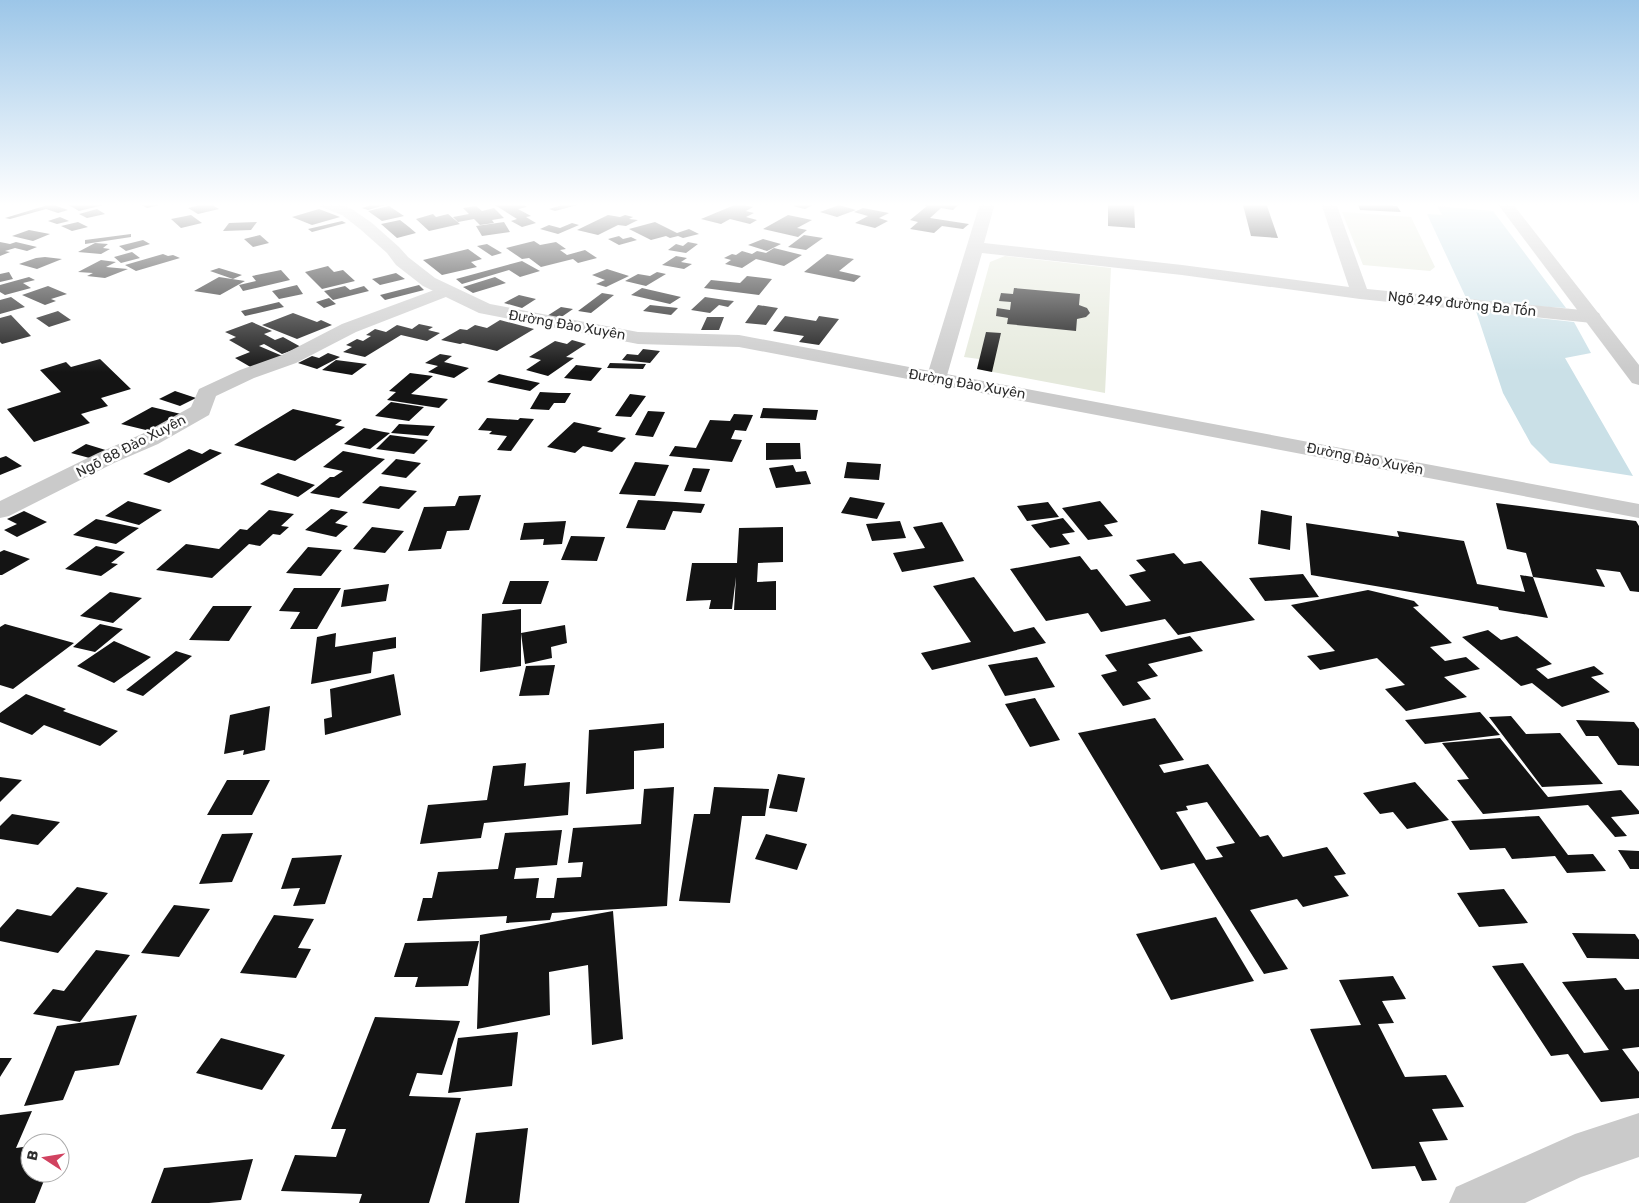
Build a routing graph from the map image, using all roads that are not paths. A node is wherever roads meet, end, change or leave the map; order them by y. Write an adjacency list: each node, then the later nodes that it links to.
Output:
1 (402, 259): 6 (street, Đường Đào Xuyên)
2 (972, 259): 10 (street)
3 (1085, 259): 7 (street, Ngõ 249 đường Đa Tốn)
4 (1348, 259): 7 (street)
5 (1547, 259): 8 (street)
6 (445, 291): 10 (street, Đường Đào Xuyên); 11 (street, Ngõ 88 Đào Xuyên)
7 (1360, 294): 8 (street, Ngõ 249 đường Đa Tốn)
8 (1592, 317): 9 (street)
9 (1637, 374)
10 (936, 379): 12 (street, Đường Đào Xuyên)
11 (0, 511)
12 (1639, 511)
13 (1639, 1135): 14 (street)
14 (1472, 1203)

